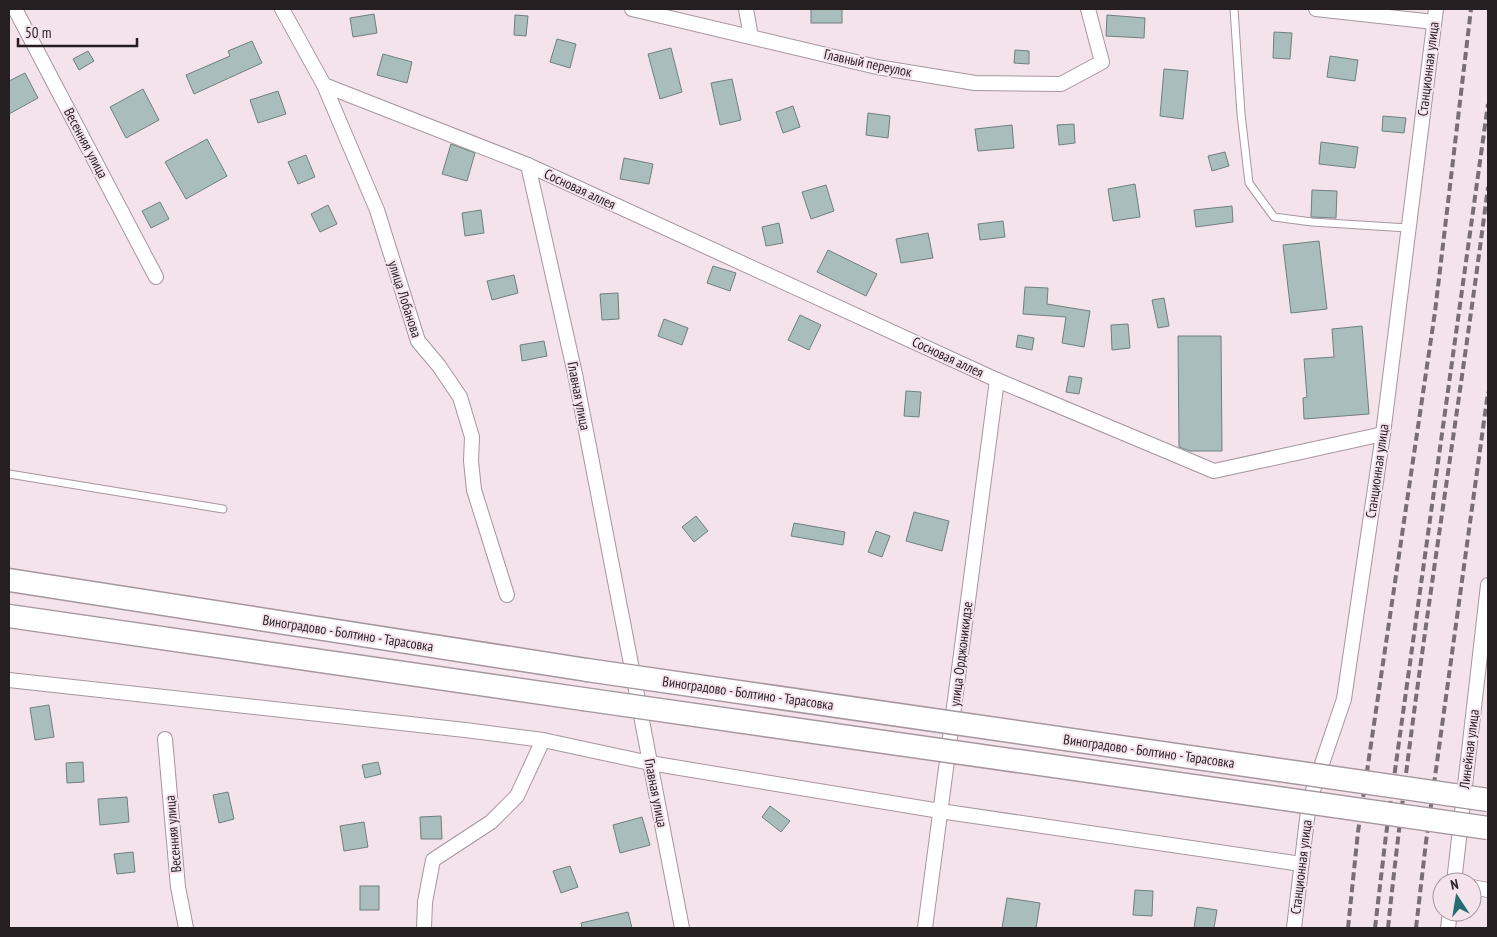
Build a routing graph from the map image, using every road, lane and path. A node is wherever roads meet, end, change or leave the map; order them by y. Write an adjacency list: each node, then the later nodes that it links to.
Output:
1 (16, 9): 13 (street, Весенняя улица)
2 (282, 9): 10 (street)
3 (632, 9): 9 (street, Главный переулок)
4 (746, 9): 9 (street)
5 (1088, 9): 9 (street, Главный переулок)
6 (1234, 9): 12 (lane)
7 (1316, 9): 8 (street)
8 (1435, 15): 12 (street, Станционная улица)
9 (751, 37)
10 (324, 85): 11 (street); 20 (street, улица Лобанова)
11 (528, 165): 14 (street, Сосновая аллея); 25 (street, Главная улица)
12 (1408, 228): 15 (street, Станционная улица)
13 (156, 277)
14 (997, 380): 15 (street, Сосновая аллея); 27 (street, улица Орджоникидзе)
15 (1383, 434): 29 (street, Станционная улица)
16 (9, 474): 17 (lane)
17 (223, 509)
18 (9, 580): 26 (main road, Виноградово - Болтино - Тарасовка, bridge)
19 (1488, 585): 30 (street, Линейная улица)
20 (508, 595)
21 (9, 616): 28 (main road, Виноградово - Болтино - Тарасовка, bridge)
22 (9, 680): 24 (street)
23 (165, 739): 31 (street, Весенняя улица)
24 (543, 740): 25 (street); 32 (street)
25 (650, 763): 27 (street); 33 (street, Главная улица)
26 (1488, 800)
27 (940, 812): 29 (street); 34 (street, улица Орджоникидзе)
28 (1488, 828)
29 (1301, 864): 35 (street, Станционная улица)
30 (1455, 872)
31 (186, 928)
32 (424, 928)
33 (682, 928)
34 (925, 928)
35 (1294, 928)

